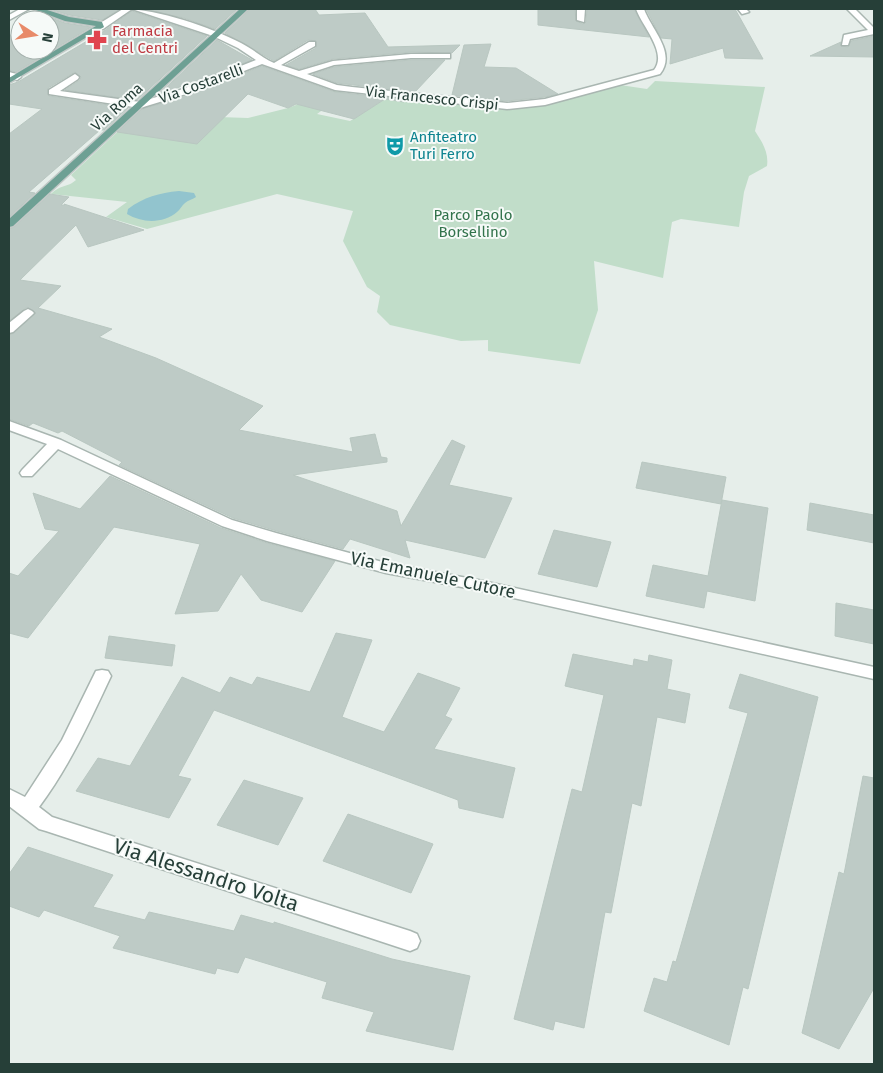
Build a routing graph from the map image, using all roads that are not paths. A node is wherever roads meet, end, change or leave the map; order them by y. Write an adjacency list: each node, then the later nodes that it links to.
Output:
1 (25, 9): 9 (street)
2 (37, 9): 11 (main road)
3 (128, 9): 11 (street)
4 (135, 9): 13 (street, Via Francesco Crispi)
5 (244, 9): 13 (main road, Via Roma)
6 (582, 9): 10 (street)
7 (640, 9): 19 (street, Via Francesco Crispi)
8 (851, 9): 12 (street)
9 (9, 18)
10 (580, 20)
11 (100, 27): 21 (main road)
12 (874, 31): 14 (street)
13 (216, 34): 17 (street, Via Francesco Crispi); 22 (main road, Via Roma)
14 (845, 43)
15 (312, 44): 18 (street)
16 (447, 56): 19 (street)
17 (262, 61): 18 (street, Via Francesco Crispi); 23 (street, Via Costarelli)
18 (274, 66): 19 (street, Via Francesco Crispi)
19 (299, 74)
20 (75, 77): 24 (street)
21 (11, 78)
22 (151, 94): 23 (street); 24 (main road, Via Roma)
23 (163, 98): 24 (street, Via Costarelli)
24 (140, 105): 25 (main road, Via Roma)
25 (11, 220)
26 (28, 313): 27 (street)
27 (9, 329)
28 (9, 425): 29 (street, Via Emanuele Cutore)
29 (56, 443): 30 (street); 31 (street, Via Emanuele Cutore)
30 (26, 473)
31 (874, 673)
32 (102, 676): 34 (street)
33 (9, 797): 34 (street, Via Alessandro Volta)
34 (27, 808): 35 (street, Via Alessandro Volta)
35 (410, 940)

